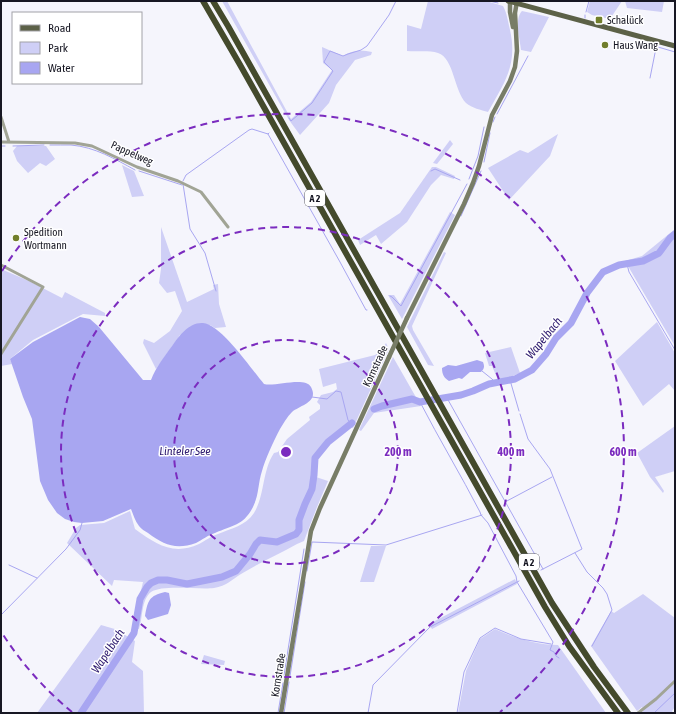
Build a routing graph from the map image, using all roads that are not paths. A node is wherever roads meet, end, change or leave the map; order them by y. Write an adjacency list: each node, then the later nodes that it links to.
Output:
1 (203, 1): 15 (highway, A 2)
2 (213, 1): 16 (highway, A 2)
3 (510, 1): 4 (main road); 5 (street, Kornstraße)
4 (517, 2): 5 (street, Kornstraße); 6 (main road)
5 (516, 38): 14 (street, Kornstraße, bridge)
6 (675, 46)
7 (1, 117): 9 (street)
8 (1, 142): 9 (street, Pappelweg)
9 (9, 142): 10 (street, Pappelweg)
10 (228, 227)
11 (1, 265): 12 (street)
12 (1, 354)
13 (675, 681): 17 (street)
14 (281, 713)
15 (618, 713)
16 (628, 713)
17 (638, 713)

